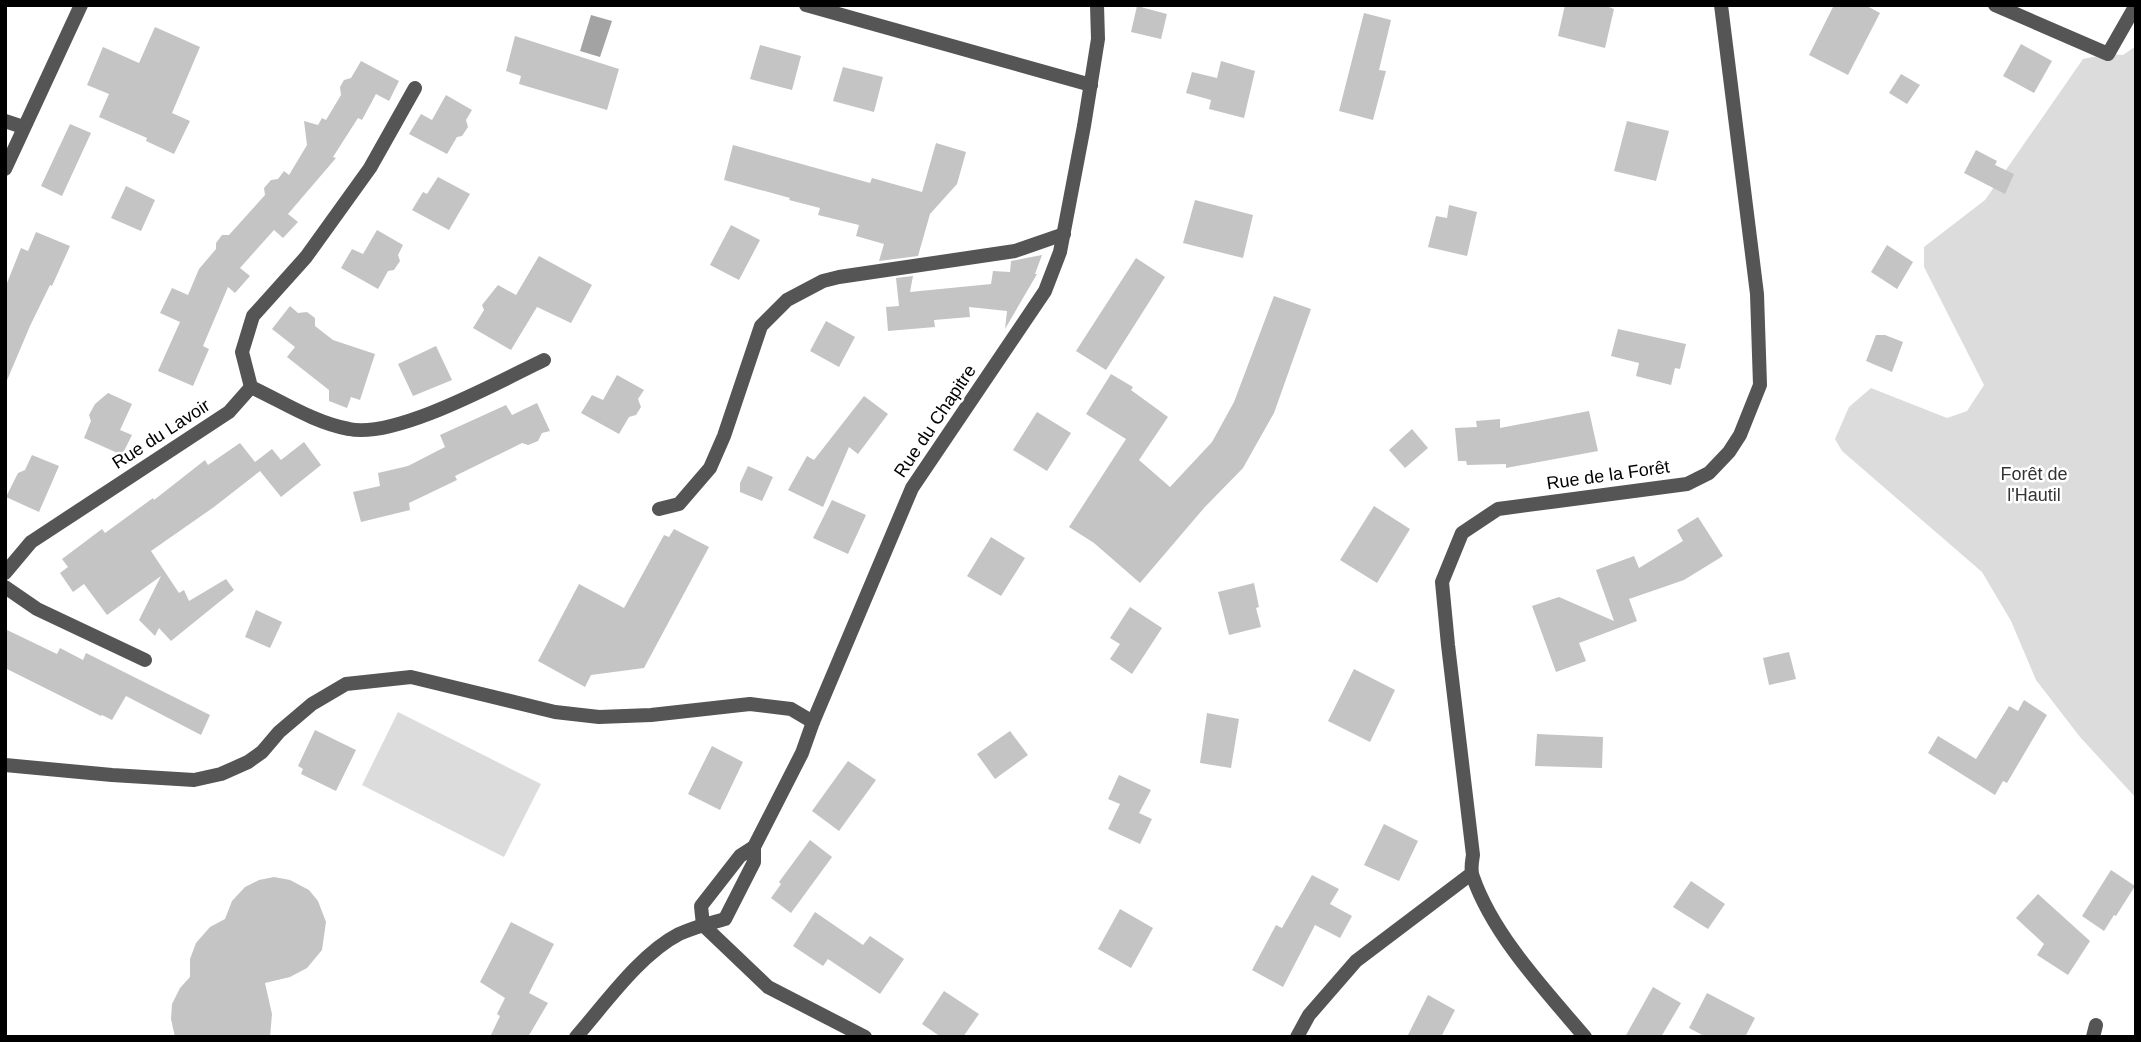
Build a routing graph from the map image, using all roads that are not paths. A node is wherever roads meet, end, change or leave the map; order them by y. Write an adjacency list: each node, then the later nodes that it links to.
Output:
1 (81, 5): 10 (street)
2 (806, 5): 7 (street)
3 (1097, 5): 7 (street, Rue du Chapitre)
4 (1721, 5): 22 (street, Rue de la Forêt)
5 (1996, 5): 6 (street)
6 (2136, 5)
7 (1091, 85): 12 (street, Rue du Chapitre)
8 (415, 88): 14 (street)
9 (5, 121): 10 (street)
10 (23, 127): 11 (street)
11 (5, 169)
12 (1064, 234): 15 (street); 19 (street, Rue du Chapitre)
13 (544, 360): 14 (street)
14 (251, 387): 16 (street, Rue du Lavoir)
15 (659, 509)
16 (5, 573)
17 (5, 587): 18 (street)
18 (145, 660)
19 (813, 722): 20 (street); 21 (street, Rue du Chapitre)
20 (5, 765)
21 (754, 848): 23 (street, Rue du Chapitre); 23 (street, Rue du Chapitre)
22 (1471, 874): 24 (street, Rue de la Forêt); 27 (street)
23 (702, 925): 25 (street); 26 (street)
24 (1581, 1033)
25 (576, 1037)
26 (865, 1037)
27 (1297, 1037)

